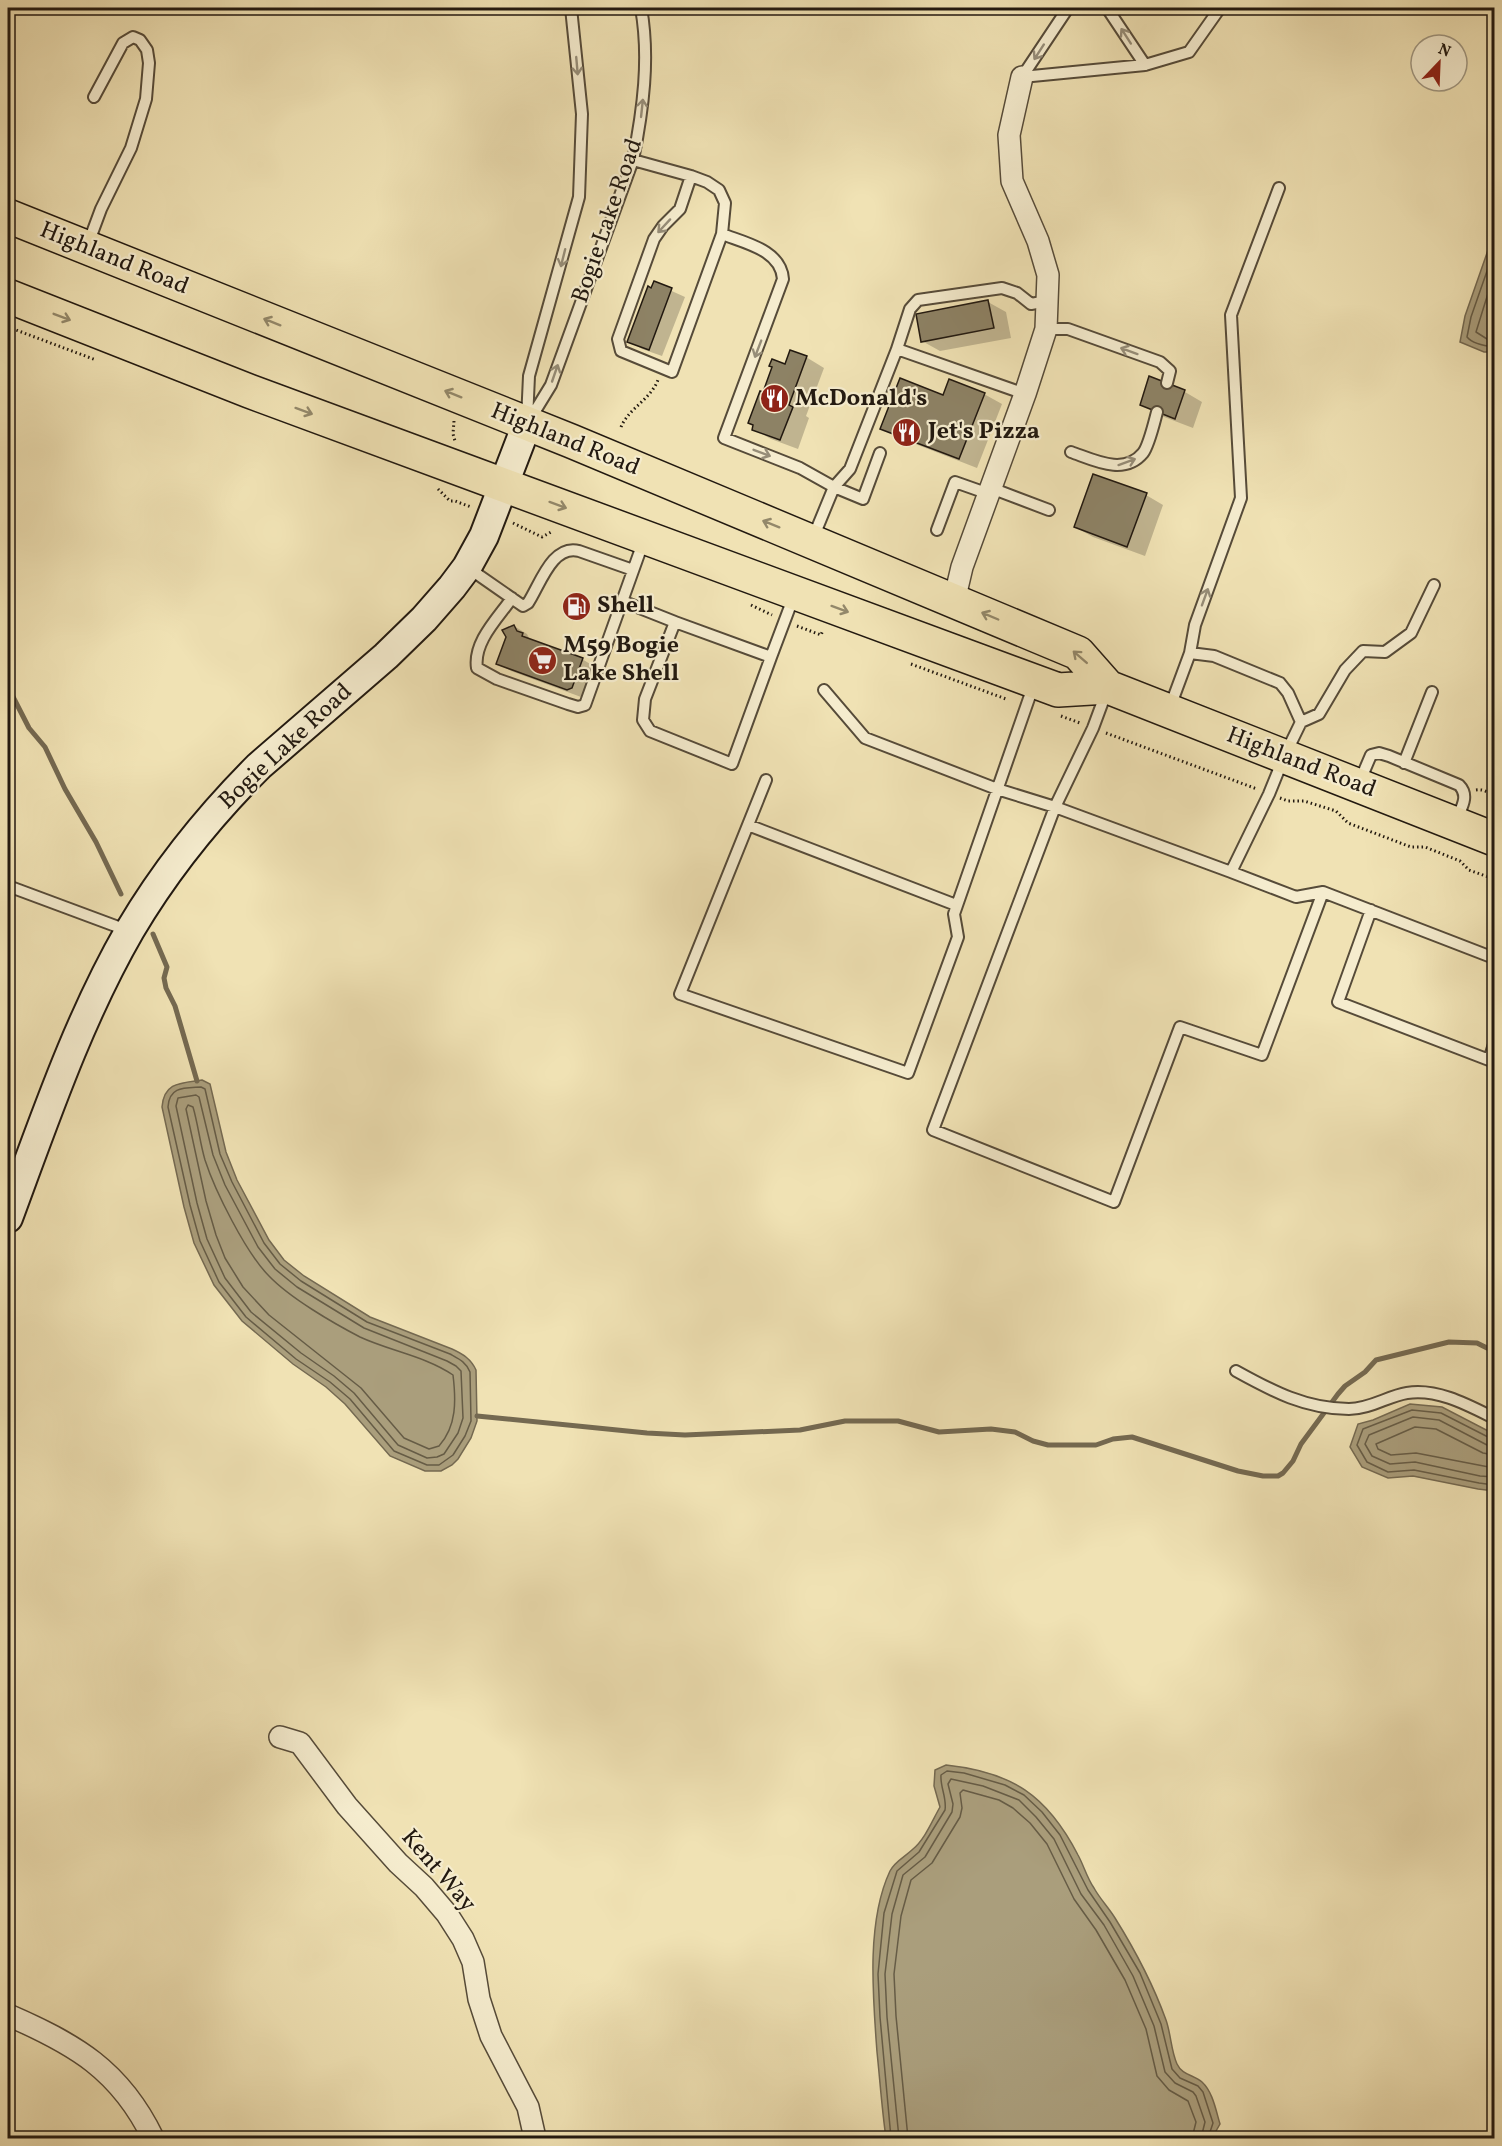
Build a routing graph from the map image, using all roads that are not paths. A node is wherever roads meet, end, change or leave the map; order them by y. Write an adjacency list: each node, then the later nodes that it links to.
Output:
1 (571, 8): 22 (lane, Bogie Lake Road, one-way to 22)
2 (641, 8): 9 (lane, Bogie Lake Road, one-way to 2)
3 (1068, 8): 7 (lane, one-way to 7)
4 (1107, 8): 6 (lane, one-way to 4)
5 (1220, 8): 6 (lane)
6 (1145, 66): 7 (lane)
7 (1022, 77): 16 (street)
8 (94, 97): 14 (lane)
9 (633, 160): 10 (lane); 22 (lane, Bogie Lake Road, one-way to 9)
10 (691, 176): 13 (lane); 13 (lane, one-way to 13)
11 (1279, 188): 41 (lane, one-way to 11)
12 (8, 216): 14 (highway, Highland Road)
13 (722, 234): 26 (lane, one-way to 26)
14 (87, 247): 22 (highway, Highland Road, one-way to 14)
15 (8, 296): 25 (highway, Highland Road, one-way to 25)
16 (1047, 302): 17 (street); 18 (lane)
17 (1046, 328): 19 (lane, one-way to 17); 20 (street)
18 (897, 349): 20 (lane); 26 (lane)
19 (1167, 383)
20 (1025, 394): 27 (street)
21 (1157, 412): 23 (lane, one-way to 21)
22 (527, 424): 25 (main road, Bogie Lake Road); 31 (highway, Highland Road, one-way to 22)
23 (1071, 452)
24 (880, 453): 26 (lane)
25 (503, 485): 30 (highway, Highland Road, one-way to 30); 32 (main road, Bogie Lake Road)
26 (834, 486): 31 (lane)
27 (990, 491): 28 (lane); 29 (lane); 38 (street)
28 (1048, 510)
29 (937, 530)
30 (645, 537): 33 (lane); 35 (highway, Highland Road)
31 (812, 541): 38 (highway, Highland Road)
32 (467, 567): 36 (lane); 63 (main road, Bogie Lake Road)
33 (633, 570): 36 (lane); 37 (lane)
34 (1434, 585): 48 (lane)
35 (795, 593): 40 (highway, Highland Road, one-way to 40); 42 (lane)
36 (512, 598): 37 (lane)
37 (622, 601): 39 (lane)
38 (954, 601): 40 (highway); 44 (highway, Highland Road, one-way to 38)
39 (675, 622): 42 (lane); 42 (lane)
40 (928, 642): 43 (highway, Highland Road)
41 (1190, 653): 47 (lane); 48 (lane)
42 (771, 657)
43 (1035, 681): 44 (highway, Highland Road); 53 (lane)
44 (1108, 687): 47 (highway, Highland Road); 54 (lane)
45 (824, 690): 53 (lane)
46 (1432, 692): 50 (lane)
47 (1169, 711): 49 (highway, Highland Road)
48 (1301, 722): 49 (lane)
49 (1284, 757): 52 (highway, Highland Road); 58 (lane)
50 (1404, 763): 52 (lane); 55 (lane)
51 (766, 780): 56 (lane)
52 (1358, 786): 55 (highway, Highland Road)
53 (997, 789): 54 (lane); 61 (lane)
54 (1055, 807): 58 (lane); 60 (lane)
55 (1455, 824): 57 (highway, Highland Road)
56 (748, 825): 61 (lane); 61 (lane)
57 (1494, 839)
58 (1231, 872): 60 (lane)
59 (8, 886): 63 (lane)
60 (1323, 892): 62 (lane)
61 (956, 905)
62 (1371, 910): 64 (lane); 65 (lane)
63 (130, 931): 66 (main road, Bogie Lake Road)
64 (1494, 958)
65 (1494, 1044)
66 (8, 1218)
67 (1236, 1371): 68 (lane)
68 (1494, 1418)
69 (280, 1737): 72 (street, Kent Way)
70 (8, 2015): 71 (street)
71 (153, 2139)
72 (535, 2139)

